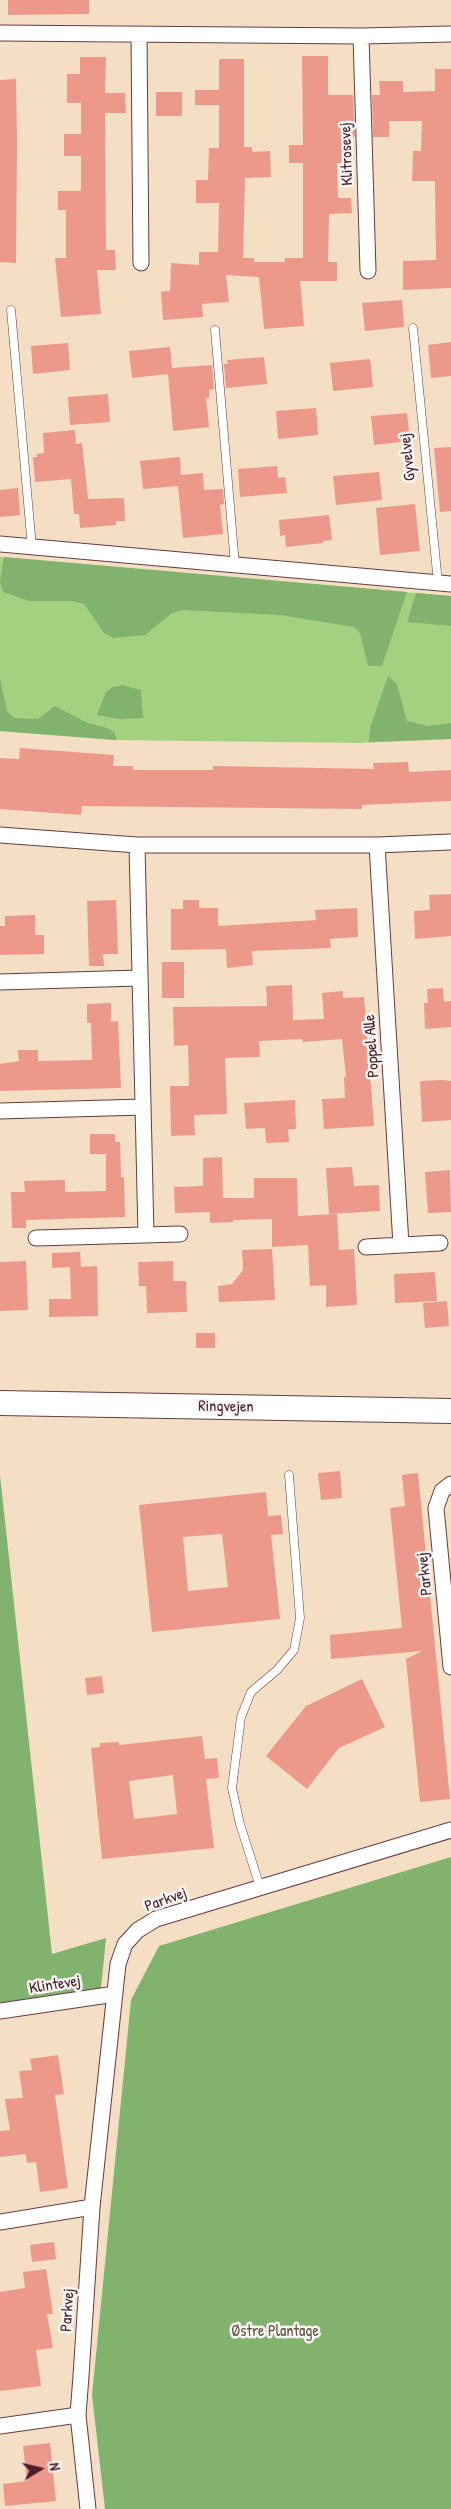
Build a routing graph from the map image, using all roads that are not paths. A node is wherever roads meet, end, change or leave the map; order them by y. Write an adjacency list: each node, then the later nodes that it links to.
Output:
1 (0, 33): 2 (street)
2 (139, 34): 4 (street); 5 (street)
3 (451, 34): 4 (street)
4 (361, 36): 6 (street, Klitrosevej)
5 (141, 262)
6 (368, 270)
7 (11, 310): 11 (lane)
8 (413, 328): 13 (lane, Gyvelvej)
9 (215, 330): 12 (lane)
10 (0, 544): 11 (street, Gyvelvej)
11 (32, 548): 12 (street, Gyvelvej)
12 (235, 565): 13 (street, Gyvelvej)
13 (445, 584)
14 (0, 835): 16 (street)
15 (451, 842): 17 (street)
16 (136, 845): 17 (street); 18 (street)
17 (377, 846): 26 (street, Poppel Alle)
18 (140, 978): 19 (street); 20 (street)
19 (0, 982)
20 (143, 1107): 21 (street); 23 (street)
21 (0, 1111)
22 (180, 1234): 23 (street)
23 (146, 1235): 24 (street)
24 (36, 1238)
25 (440, 1243): 26 (street)
26 (401, 1245): 27 (street)
27 (366, 1247)
28 (0, 1403): 29 (main road, Ringvejen)
29 (451, 1411)
30 (289, 1475): 34 (lane)
31 (451, 1484): 32 (street, Parkvej)
32 (451, 1667)
33 (451, 1830): 34 (street, Parkvej)
34 (260, 1887): 35 (street, Parkvej)
35 (115, 1994): 36 (street, Klintevej); 37 (street, Parkvej)
36 (0, 2011)
37 (92, 2207): 38 (street); 39 (street, Parkvej)
38 (0, 2222)
39 (78, 2415): 40 (street); 41 (street, Parkvej)
40 (0, 2426)
41 (88, 2509)

